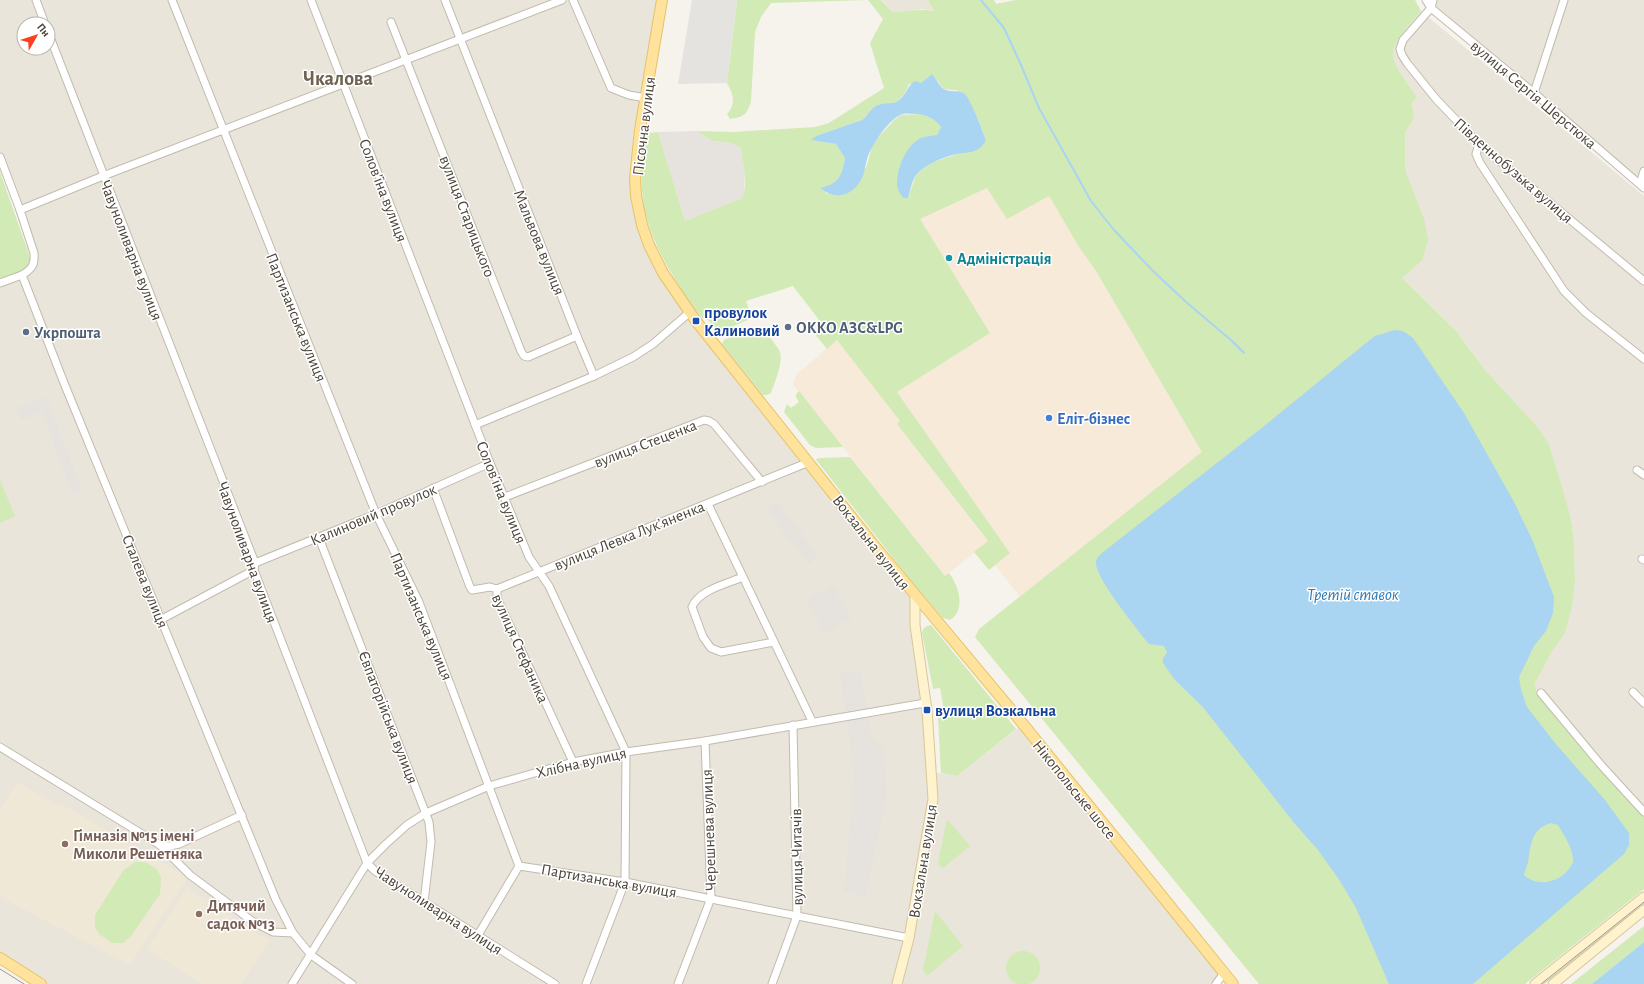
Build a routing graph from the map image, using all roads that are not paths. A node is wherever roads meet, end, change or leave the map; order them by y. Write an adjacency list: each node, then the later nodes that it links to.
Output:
1 (36, 0): 12 (street)
2 (172, 0): 20 (street, Партизанська вулиця)
3 (311, 0): 17 (street, Соловʼїна вулиця)
4 (445, 0): 14 (street, Мальвова вулиця)
5 (562, 0): 14 (street)
6 (573, 0): 19 (street)
7 (662, 0): 19 (main road, Пісочна вулиця)
8 (1426, 0): 11 (street, вулиця Сергія Шерстюка)
9 (1433, 0): 11 (street)
10 (1564, 0): 18 (street)
11 (1431, 8): 18 (street, вулиця Сергія Шерстюка); 21 (street, Південнобузька вулиця)
12 (42, 16)
13 (391, 22): 16 (street, вулиця Старицького)
14 (459, 39): 16 (street); 31 (street, Мальвова вулиця)
15 (56, 53): 24 (street, Чавуноливарна вулиця)
16 (407, 60): 17 (street); 31 (street, вулиця Старицького)
17 (342, 84): 20 (street); 34 (street, Соловʼїна вулиця)
18 (1534, 93): 25 (street, вулиця Сергія Шерстюка)
19 (646, 98): 30 (main road, Пісочна вулиця)
20 (222, 130): 24 (street); 43 (street, Партизанська вулиця)
21 (1479, 144): 28 (street, Південнобузька вулиця); 32 (street)
22 (0, 157): 26 (street)
23 (1644, 171): 25 (street)
24 (103, 176): 26 (street); 45 (street, Чавуноливарна вулиця)
25 (1642, 186)
26 (20, 210): 27 (street)
27 (22, 275): 29 (street); 50 (street, Сталева вулиця)
28 (1644, 281)
29 (0, 283)
30 (690, 312): 33 (street); 35 (main road, Вокзальна вулиця)
31 (577, 336): 33 (street, Мальвова вулиця)
32 (1644, 359)
33 (594, 376): 34 (street)
34 (475, 425): 36 (street, Соловʼїна вулиця)
35 (809, 462): 39 (street, вулиця Левка Лукʼяненка); 49 (main road, Вокзальна вулиця)
36 (490, 463): 40 (street, Калиновий провулок); 41 (street, Соловʼїна вулиця)
37 (1637, 470): 38 (street)
38 (1644, 475)
39 (762, 482): 41 (street, вулиця Стеценка); 42 (street, вулиця Левка Лукʼяненка)
40 (432, 488): 43 (street, Калиновий провулок); 48 (street, вулиця Стефаника)
41 (505, 497): 46 (street, Соловʼїна вулиця)
42 (708, 504): 46 (street, вулиця Левка Лукʼяненка); 47 (street)
43 (376, 514): 44 (street, Калиновий провулок); 62 (street, Партизанська вулиця)
44 (319, 538): 45 (street, Калиновий провулок); 64 (street, Євпаторійська вулиця)
45 (254, 567): 50 (street, Калиновий провулок); 67 (street, Чавуноливарна вулиця)
46 (540, 571): 48 (street, вулиця Левка Лукʼяненка); 60 (street, Соловʼїна вулиця)
47 (743, 577): 51 (street); 51 (street)
48 (497, 589): 61 (street, вулиця Стефаника)
49 (915, 595): 54 (street, Вокзальна вулиця); 80 (main road, Нікопольське шосе)
50 (162, 619): 65 (street, Сталева вулиця)
51 (774, 642): 56 (street)
52 (1633, 692): 55 (street)
53 (1541, 693): 63 (street)
54 (925, 702): 56 (street, Хлібна вулиця); 77 (street, Вокзальна вулиця)
55 (1644, 703)
56 (812, 721): 57 (street, Хлібна вулиця)
57 (793, 725): 58 (street, Хлібна вулиця); 74 (street, вулиця Читачів)
58 (705, 741): 60 (street, Хлібна вулиця); 71 (street, Черешнева вулиця)
59 (0, 747): 66 (street)
60 (626, 752): 61 (street, Хлібна вулиця); 69 (street, Соловʼїна вулиця)
61 (572, 762): 62 (street, Хлібна вулиця)
62 (489, 786): 64 (street, Хлібна вулиця); 68 (street, Партизанська вулиця)
63 (1644, 812)
64 (426, 813): 67 (street, Хлібна вулиця); 72 (street, Євпаторійська вулиця)
65 (242, 815): 66 (street); 75 (street, Сталева вулиця)
66 (160, 845): 75 (street)
67 (367, 863): 72 (street, Чавуноливарна вулиця); 78 (street, Хлібна вулиця)
68 (519, 866): 69 (street, Партизанська вулиця); 76 (street)
69 (625, 882): 71 (street, Партизанська вулиця); 85 (street, Соловʼїна вулиця)
70 (1644, 897): 91 (street)
71 (711, 898): 74 (street, Партизанська вулиця); 86 (street, Черешнева вулиця)
72 (424, 902): 76 (street, Чавуноливарна вулиця)
73 (1644, 910): 92 (street)
74 (797, 916): 77 (street, Партизанська вулиця); 87 (street, вулиця Читачів)
75 (293, 933): 78 (street, Сталева вулиця)
76 (478, 935): 84 (street, Чавуноливарна вулиця)
77 (909, 938): 88 (street, Вокзальна вулиця)
78 (311, 955): 82 (street, Хлібна вулиця); 83 (street, Сталева вулиця)
79 (0, 958): 81 (main road)
80 (1224, 974): 89 (street); 90 (main road, Нікопольське шосе)
81 (41, 984)
82 (292, 984)
83 (352, 984)
84 (555, 984)
85 (586, 984)
86 (678, 984)
87 (772, 984)
88 (897, 984)
89 (1216, 984)
90 (1233, 984)
91 (1535, 984)
92 (1553, 984)

